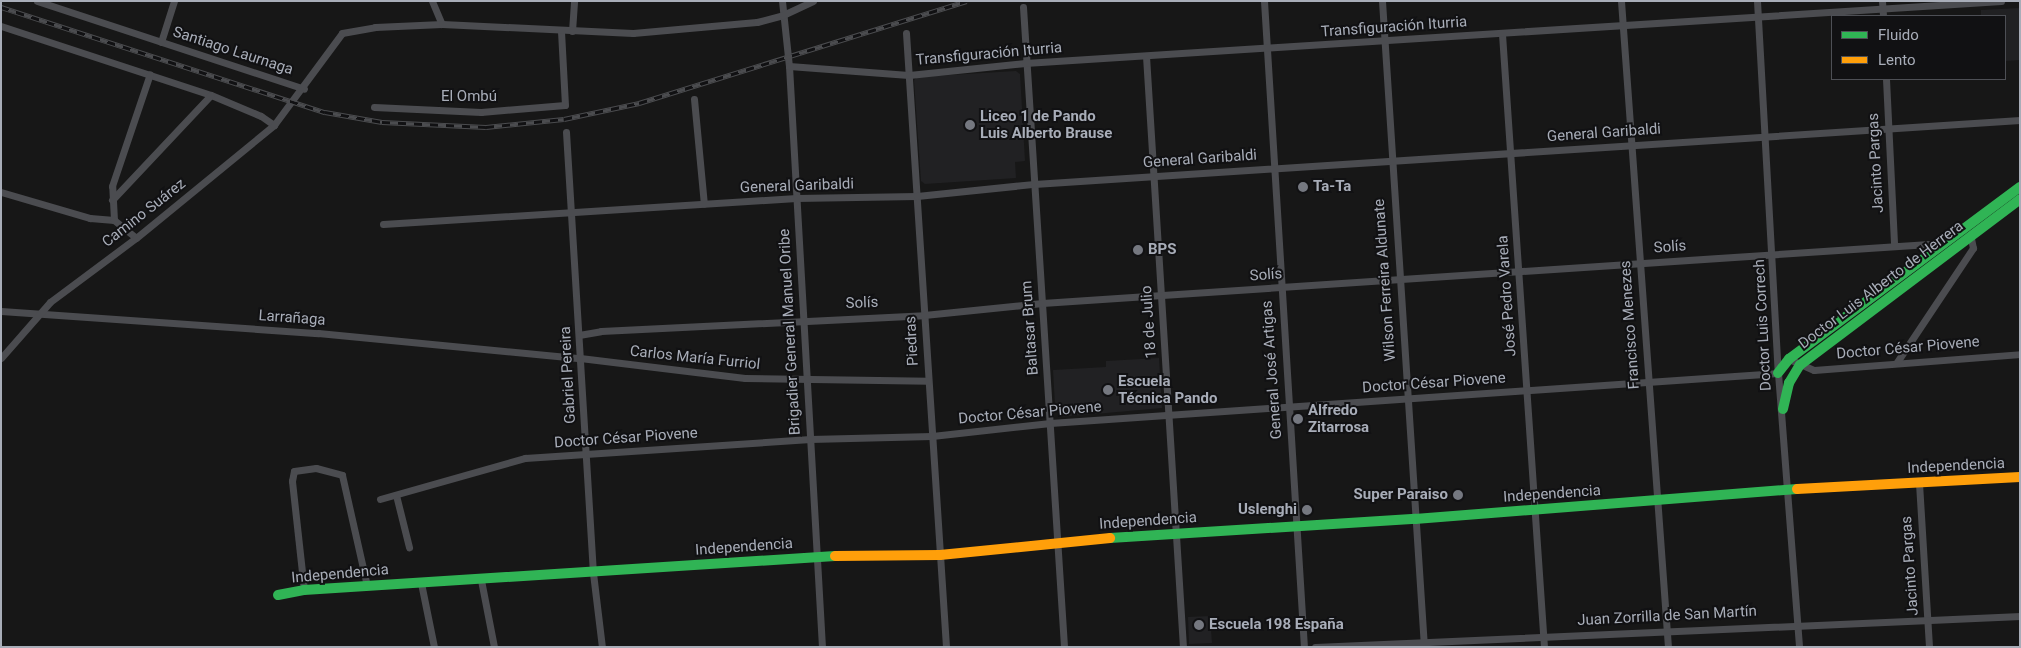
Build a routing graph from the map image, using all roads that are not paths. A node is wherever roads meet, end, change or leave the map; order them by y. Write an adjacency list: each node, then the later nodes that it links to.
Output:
1 (37, 1): 23 (street, Santiago Laurnaga)
2 (174, 1): 23 (street)
3 (574, 1): 20 (street)
4 (782, 1): 14 (street, Brigadier General Manuel Oribe)
5 (812, 1): 14 (street, Santiago Laurnaga)
6 (1264, 1): 25 (street, General José Artigas)
7 (1382, 1): 24 (street, Wilson Ferreira Aldunate)
8 (1620, 1): 18 (street, Francisco Menezes)
9 (1758, 1): 15 (street, Doctor Luis Correch)
10 (2001, 1): 12 (street, Transfiguración Iturria)
11 (434, 3): 16 (street)
12 (1883, 5): 15 (street, Transfiguración Iturria)
13 (1024, 7): 27 (street, Baltasar Brum)
14 (783, 15): 20 (street, Santiago Laurnaga); 28 (street, Brigadier General Manuel Oribe)
15 (1758, 16): 18 (street, Transfiguración Iturria); 40 (street, Doctor Luis Correch)
16 (442, 24): 19 (street, Santiago Laurnaga); 32 (street, Santiago Laurnaga)
17 (1, 26): 29 (street)
18 (1622, 26): 22 (street, Transfiguración Iturria); 41 (street, Francisco Menezes)
19 (561, 30): 20 (street, Santiago Laurnaga); 35 (street, El Ombú)
20 (572, 31)
21 (906, 34): 30 (street, Piedras)
22 (1502, 34): 24 (street, Transfiguración Iturria); 42 (street, José Pedro Varela)
23 (161, 42): 32 (street, Santiago Laurnaga)
24 (1384, 42): 25 (street, Transfiguración Iturria); 43 (street, Wilson Ferreira Aldunate)
25 (1266, 49): 26 (street, Transfiguración Iturria); 44 (street, General José Artigas)
26 (1146, 56): 27 (street, Transfiguración Iturria); 45 (street, 18 de Julio)
27 (1025, 63): 30 (street, Transfiguración Iturria); 46 (street, Baltasar Brum)
28 (788, 66): 30 (street, Transfiguración Iturria); 50 (street, Brigadier General Manuel Oribe)
29 (150, 74): 33 (street); 52 (street)
30 (910, 74): 49 (street, Piedras)
31 (1886, 80): 38 (street, Jacinto Pargas)
32 (304, 89): 37 (street, Camino Suárez)
33 (211, 95): 37 (street); 52 (street)
34 (694, 99): 53 (street)
35 (374, 106)
36 (2020, 120): 38 (street, General Garibaldi)
37 (274, 126): 58 (street, Camino Suárez)
38 (1888, 128): 40 (street, General Garibaldi); 59 (street, Jacinto Pargas)
39 (566, 132): 54 (street, Gabriel Pereira)
40 (1765, 136): 41 (street, General Garibaldi); 61 (street, Doctor Luis Correch)
41 (1631, 145): 42 (street, General Garibaldi); 62 (street, Francisco Menezes)
42 (1510, 153): 43 (street, General Garibaldi); 63 (street, José Pedro Varela)
43 (1391, 160): 44 (street, General Garibaldi); 64 (street, Wilson Ferreira Aldunate)
44 (1273, 168): 45 (street, General Garibaldi); 65 (street, General José Artigas)
45 (1153, 176): 46 (street, General Garibaldi); 66 (street, 18 de Julio)
46 (1034, 184): 49 (street, General Garibaldi); 67 (street, Baltasar Brum)
47 (2020, 187): 57 (street, Doctor Luis Alberto de Herrera)
48 (1, 192): 55 (street)
49 (917, 196): 50 (street, General Garibaldi); 70 (street, Piedras)
50 (796, 198): 53 (street, General Garibaldi); 71 (street, Brigadier General Manuel Oribe)
51 (2020, 199): 57 (street, Doctor Luis Alberto de Herrera)
52 (112, 200): 55 (street)
53 (704, 204): 54 (street, General Garibaldi)
54 (572, 213): 56 (street, General Garibaldi); 72 (street, Gabriel Pereira)
55 (114, 220): 58 (street)
56 (383, 224)
57 (1968, 232): 60 (street, Doctor Luis Alberto de Herrera); 77 (street)
58 (136, 238): 69 (street, Camino Suárez)
59 (1894, 245): 60 (street, Solís); 61 (street, Solís)
60 (1948, 246): 76 (street, Doctor Luis Alberto de Herrera); 78 (street, Doctor Luis Alberto de Herrera)
61 (1773, 254): 62 (street, Solís); 79 (street, Doctor Luis Correch)
62 (1640, 263): 63 (street, Solís); 82 (street, Francisco Menezes)
63 (1520, 271): 64 (street, Solís); 84 (street, José Pedro Varela)
64 (1400, 280): 65 (street, Solís); 85 (street, Wilson Ferreira Aldunate)
65 (1280, 288): 66 (street, Solís); 86 (street, General José Artigas)
66 (1161, 296): 67 (street, Solís); 88 (street, 18 de Julio)
67 (1042, 303): 70 (street, Solís); 89 (street, Baltasar Brum)
68 (1, 311): 69 (street, Larrañaga)
69 (35, 315): 74 (street, Camino Suárez); 75 (street, Larrañaga)
70 (924, 315): 71 (street, Solís); 81 (street, Piedras)
71 (804, 319): 72 (street, Solís); 80 (street, Brigadier General Manuel Oribe)
72 (580, 335): 75 (street, Gabriel Pereira)
73 (2020, 354): 77 (street, Doctor César Piovene)
74 (1, 358)
75 (580, 358): 80 (street, Carlos María Furriol); 92 (street, Gabriel Pereira)
76 (1789, 359): 78 (street, Doctor César Piovene); 79 (street, Doctor Luis Alberto de Herrera)
77 (1897, 362): 78 (street, Doctor César Piovene)
78 (1800, 365): 83 (street, Doctor Luis Alberto de Herrera)
79 (1778, 373): 82 (street, Doctor César Piovene); 83 (street); 87 (street, Doctor Luis Correch)
80 (806, 379): 81 (street, Carlos María Furriol); 91 (street, Brigadier General Manuel Oribe)
81 (928, 381): 90 (street, Piedras)
82 (1648, 381): 84 (street, Doctor César Piovene); 98 (street, Francisco Menezes)
83 (1789, 383): 87 (street, Doctor Luis Alberto de Herrera)
84 (1526, 390): 85 (street, Doctor César Piovene); 99 (street, José Pedro Varela)
85 (1407, 399): 86 (street, Doctor César Piovene); 100 (street, Wilson Ferreira Aldunate)
86 (1288, 408): 88 (street, Doctor César Piovene); 101 (street, General José Artigas)
87 (1783, 409): 95 (street, Doctor Luis Correch)
88 (1170, 416): 89 (street, Doctor César Piovene); 102 (street, 18 de Julio)
89 (1050, 423): 90 (street, Doctor César Piovene); 103 (street, Baltasar Brum)
90 (932, 436): 91 (street, Doctor César Piovene); 105 (street, Piedras)
91 (810, 439): 92 (street, Doctor César Piovene); 106 (street, Brigadier General Manuel Oribe)
92 (586, 454): 96 (street, Doctor César Piovene); 107 (street, Gabriel Pereira)
93 (2020, 477): 94 (street, Independencia)
94 (1919, 483): 95 (street, Independencia); 114 (street, Jacinto Pargas)
95 (1790, 489): 98 (street, Independencia); 115 (street, Doctor Luis Correch)
96 (396, 495): 97 (street, Doctor César Piovene); 104 (street)
97 (380, 499)
98 (1658, 501): 99 (street, Independencia); 116 (street, Francisco Menezes)
99 (1535, 510): 100 (street, Independencia); 117 (street, José Pedro Varela)
100 (1416, 519): 101 (street, Independencia); 118 (street, Wilson Ferreira Aldunate)
101 (1296, 527): 102 (street, Independencia); 126 (street, General José Artigas)
102 (1176, 534): 103 (street, Independencia); 125 (street, 18 de Julio)
103 (1057, 542): 105 (street, Independencia); 124 (street, Baltasar Brum)
104 (409, 547)
105 (940, 555): 106 (street, Independencia); 123 (street, Piedras)
106 (817, 556): 107 (street, Independencia); 122 (street, Brigadier General Manuel Oribe)
107 (593, 573): 108 (street, Independencia); 121 (street, Gabriel Pereira)
108 (481, 580): 109 (street, Independencia); 120 (street)
109 (421, 583): 110 (street, Independencia); 119 (street)
110 (367, 586): 111 (street, Independencia); 111 (street)
111 (304, 590): 112 (street, Independencia)
112 (278, 596)
113 (2020, 616): 114 (street, Juan Zorrilla de San Martín)
114 (1928, 621): 115 (street, Juan Zorrilla de San Martín); 131 (street, Jacinto Pargas)
115 (1798, 624): 116 (street, Juan Zorrilla de San Martín); 130 (street, Doctor Luis Correch)
116 (1667, 630): 117 (street, Juan Zorrilla de San Martín); 129 (street, Francisco Menezes)
117 (1543, 636): 118 (street, Juan Zorrilla de San Martín); 128 (street, José Pedro Varela)
118 (1424, 644): 127 (street, Juan Zorrilla de San Martín)
119 (434, 647)
120 (494, 647)
121 (602, 647)
122 (822, 647)
123 (946, 647)
124 (1064, 647)
125 (1183, 647)
126 (1304, 647)
127 (1315, 647)
128 (1544, 647)
129 (1668, 647)
130 (1799, 647)
131 (1930, 647)

